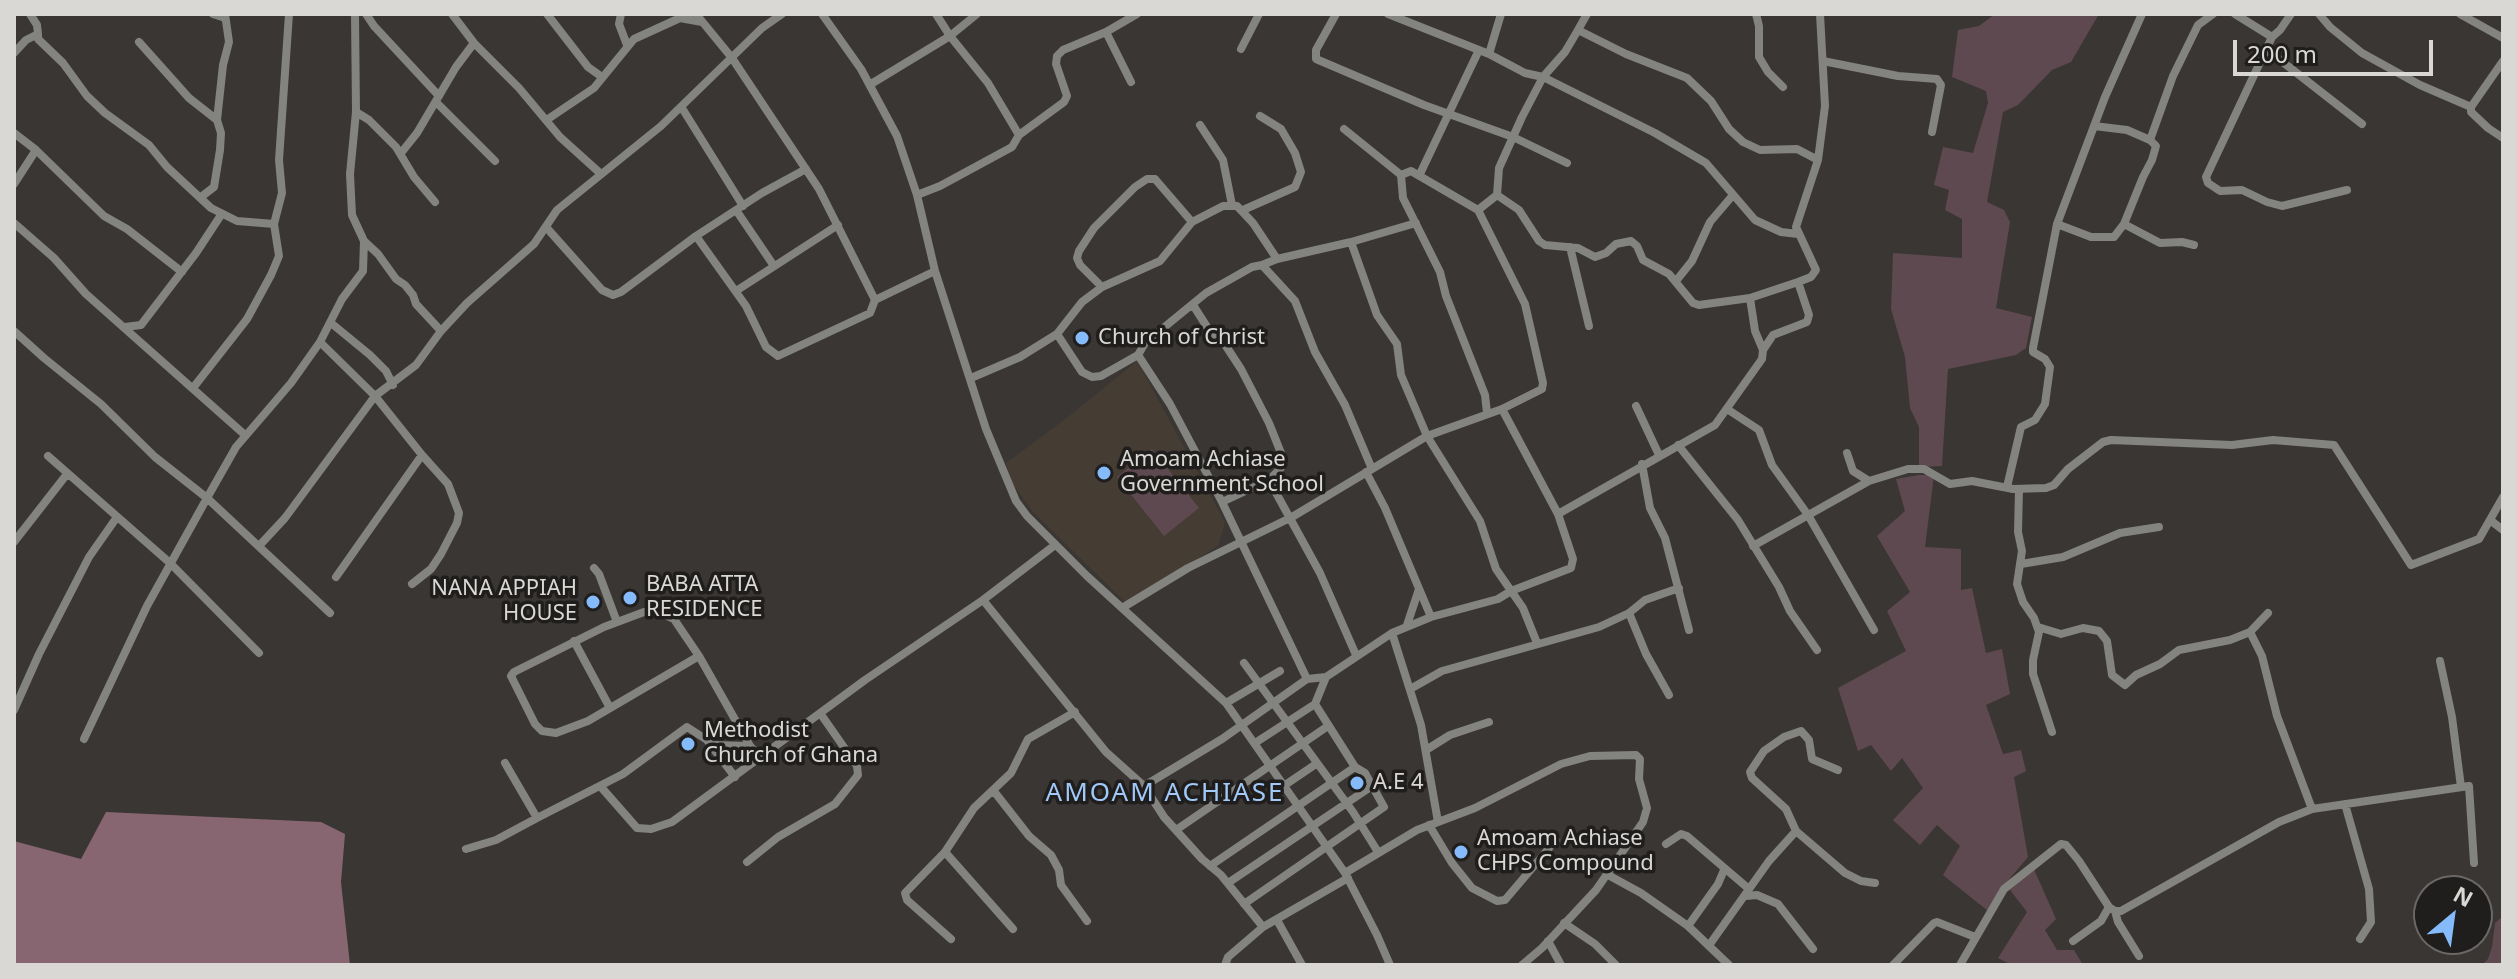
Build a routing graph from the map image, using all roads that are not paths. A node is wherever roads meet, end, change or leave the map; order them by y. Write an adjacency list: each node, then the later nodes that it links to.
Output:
1 (30, 14): 32 (street)
2 (213, 14): 27 (street)
3 (289, 14): 94 (street)
4 (355, 14): 55 (street)
5 (366, 14): 52 (street)
6 (452, 14): 37 (street)
7 (547, 14): 47 (street)
8 (621, 14): 38 (street)
9 (782, 14): 44 (street)
10 (822, 14): 50 (street)
11 (936, 14): 33 (street)
12 (977, 14): 33 (street)
13 (1137, 14): 31 (street)
14 (1259, 14): 39 (street)
15 (1336, 14): 56 (street)
16 (1388, 14): 41 (street)
17 (1501, 14): 43 (street)
18 (1587, 14): 30 (street)
19 (1756, 14): 51 (street)
20 (1820, 14): 45 (street)
21 (2142, 14): 62 (street)
22 (2213, 14): 69 (street)
23 (2235, 14): 34 (street)
24 (2291, 14): 34 (street)
25 (2319, 14): 53 (street)
26 (2460, 14): 35 (street)
27 (225, 16): 59 (street)
28 (681, 16): 29 (street); 38 (street)
29 (699, 18): 44 (street)
30 (1578, 30): 48 (street); 72 (street)
31 (1106, 32): 49 (street); 66 (street)
32 (38, 34): 42 (street); 84 (street)
33 (950, 36): 50 (street); 66 (street)
34 (2272, 37): 40 (street)
35 (2503, 38)
36 (139, 42): 59 (street)
37 (474, 43): 52 (street); 58 (street)
38 (627, 45): 47 (street)
39 (1241, 49)
40 (2266, 49): 60 (street); 80 (street)
41 (1479, 50): 43 (street); 56 (street)
42 (14, 53)
43 (1489, 54): 48 (street)
44 (732, 58): 54 (street); 75 (street)
45 (1823, 61): 64 (street); 72 (street)
46 (2503, 61): 53 (street)
47 (602, 77): 58 (street)
48 (1543, 77): 67 (street); 83 (street)
49 (1131, 82)
50 (871, 84): 81 (street)
51 (1783, 87)
52 (438, 99): 71 (street); 73 (street)
53 (2471, 107): 68 (street)
54 (682, 108): 76 (street); 87 (street)
55 (356, 112): 71 (street); 101 (street)
56 (1449, 112): 67 (street); 78 (street)
57 (1260, 116): 88 (street)
58 (548, 119): 76 (street)
59 (217, 120): 84 (street)
60 (2362, 124)
61 (1200, 125): 86 (street)
62 (2094, 126): 69 (street); 95 (street)
63 (1344, 129): 77 (street)
64 (1932, 132)
65 (14, 133): 70 (street)
66 (1019, 135): 81 (street)
67 (1513, 137): 74 (street); 82 (street)
68 (2503, 138)
69 (2150, 140): 96 (street)
70 (36, 150): 79 (street); 109 (street)
71 (401, 153): 85 (street)
72 (1818, 160): 99 (street)
73 (495, 161)
74 (1567, 163)
75 (806, 169): 87 (street); 97 (street)
76 (601, 174): 98 (street)
77 (1401, 175): 78 (street); 93 (street)
78 (1419, 176): 89 (street)
79 (14, 184)
80 (2347, 190)
81 (917, 195): 108 (street)
82 (1497, 195): 89 (street); 104 (street)
83 (1733, 195): 99 (street); 110 (street)
84 (201, 197): 90 (street)
85 (435, 202)
86 (1232, 205): 88 (street); 91 (street)
87 (740, 208): 100 (street); 107 (street)
88 (1243, 210): 105 (street)
89 (1478, 210): 135 (street)
90 (221, 215): 94 (street); 109 (street)
91 (1192, 222): 112 (street); 112 (street)
92 (14, 223): 120 (street)
93 (1416, 223): 102 (street); 137 (street)
94 (274, 224): 132 (street)
95 (2057, 224): 96 (street); 150 (street)
96 (2124, 224): 103 (street)
97 (838, 225): 107 (street); 115 (street)
98 (546, 227): 100 (street); 122 (street)
99 (1798, 234): 111 (street)
100 (696, 236): 113 (street)
101 (364, 241): 117 (street); 122 (street)
102 (1351, 242): 105 (street); 139 (street)
103 (2194, 245)
104 (1570, 247): 110 (street); 119 (street)
105 (1277, 259): 106 (street)
106 (1262, 265): 116 (street); 146 (street)
107 (774, 266): 113 (street)
108 (935, 271): 115 (street); 130 (street)
109 (182, 272): 118 (street)
110 (1676, 281): 114 (street)
111 (1798, 282): 114 (street); 126 (street)
112 (1102, 287): 123 (street)
113 (736, 291): 115 (street)
114 (1750, 298): 126 (street)
115 (875, 300)
116 (1193, 305): 127 (street); 148 (street)
117 (331, 323): 125 (street); 128 (street)
118 (141, 325): 120 (street); 124 (street)
119 (1589, 326)
120 (125, 327): 124 (street)
121 (14, 331): 153 (street)
122 (441, 331): 129 (street)
123 (1057, 334): 127 (street); 130 (street)
124 (139, 342): 132 (street)
125 (320, 342): 133 (street); 138 (street)
126 (1763, 350): 136 (street)
127 (1138, 355): 154 (street)
128 (386, 371): 129 (street); 131 (street)
129 (408, 374): 131 (street)
130 (971, 378): 164 (street)
131 (393, 385): 133 (street)
132 (193, 388): 138 (street)
133 (375, 396): 142 (street); 165 (street)
134 (1636, 406): 143 (street)
135 (1502, 409): 137 (street); 155 (street)
136 (1727, 409): 140 (street); 156 (street)
137 (1487, 413): 139 (street)
138 (245, 435): 153 (street)
139 (1427, 436): 146 (street); 174 (street)
140 (1678, 445): 143 (street); 166 (street)
141 (1847, 453): 149 (street)
142 (422, 455): 170 (street); 171 (street)
143 (1659, 455): 145 (street)
144 (48, 456): 147 (street)
145 (1642, 464): 155 (street); 173 (street)
146 (1369, 471): 158 (street); 172 (street)
147 (67, 474): 157 (street); 162 (street)
148 (1269, 480): 154 (street); 158 (street)
149 (1869, 481): 150 (street); 156 (street)
150 (2007, 487): 151 (street)
151 (2019, 489): 159 (street); 168 (street)
152 (2503, 497): 159 (street)
153 (207, 498): 165 (street); 167 (street)
154 (1222, 502): 163 (street)
155 (1558, 514): 174 (street)
156 (1808, 515): 166 (street); 185 (street)
157 (117, 517): 167 (street); 206 (street)
158 (1292, 517): 163 (street); 192 (street)
159 (2490, 520): 161 (street)
160 (2159, 527): 168 (street)
161 (2503, 530)
162 (14, 542)
163 (1241, 542): 176 (street); 198 (street)
164 (1055, 545): 175 (street); 176 (street)
165 (259, 546): 177 (street)
166 (1753, 546): 190 (street)
167 (170, 563): 191 (street); 214 (street)
168 (2021, 564): 183 (street)
169 (594, 568): 181 (street)
170 (336, 577)
171 (412, 584)
172 (1419, 587): 180 (street); 182 (street)
173 (1679, 588): 178 (street); 184 (street)
174 (1511, 591): 180 (street); 189 (street)
175 (983, 600): 207 (street); 208 (street)
176 (1122, 608): 202 (street)
177 (330, 613)
178 (1629, 613): 189 (street); 201 (street)
179 (2268, 613): 186 (street)
180 (1431, 617): 182 (street)
181 (617, 622): 188 (street); 193 (street)
182 (1407, 626): 187 (street)
183 (2038, 627): 186 (street); 213 (street)
184 (1689, 630)
185 (1874, 630)
186 (2250, 632): 237 (street)
187 (1392, 633): 192 (street); 200 (street)
188 (574, 641): 205 (street); 205 (street)
189 (1537, 643): 200 (street)
190 (1817, 650)
191 (259, 653)
192 (1356, 655): 197 (street)
193 (699, 656): 205 (street); 218 (street)
194 (2440, 661): 232 (street)
195 (1244, 663): 199 (street)
196 (1280, 671): 199 (street)
197 (1326, 677): 198 (street); 203 (street)
198 (1307, 679): 204 (street)
199 (1258, 684): 202 (street); 204 (street)
200 (1412, 688): 219 (street)
201 (1669, 695)
202 (1226, 703): 211 (street)
203 (1315, 704): 210 (street); 212 (street)
204 (1273, 705): 210 (street); 211 (street)
205 (610, 708)
206 (14, 710)
207 (1075, 712): 229 (street); 233 (street)
208 (820, 713): 220 (street); 250 (street)
209 (1489, 722): 219 (street)
210 (1286, 723): 215 (street); 217 (street)
211 (1242, 725): 215 (street); 229 (street)
212 (1328, 726): 217 (street); 224 (street)
213 (2052, 732)
214 (84, 739)
215 (1255, 743): 223 (street)
216 (713, 745): 218 (street); 226 (street); 231 (street)
217 (1302, 745): 222 (street); 223 (street)
218 (750, 746): 220 (street)
219 (1426, 750): 240 (street)
220 (761, 758): 226 (street)
221 (505, 763): 238 (street)
222 (1316, 764): 227 (street); 228 (street)
223 (1270, 765): 228 (street); 242 (street)
224 (1355, 767): 227 (street); 230 (street)
225 (1838, 770): 243 (street)
226 (735, 777): 231 (street)
227 (1332, 783): 234 (street); 236 (street)
228 (1285, 785): 236 (street)
229 (1144, 786): 242 (street)
230 (1372, 786): 234 (street); 239 (street)
231 (601, 787): 238 (street)
232 (2461, 787): 235 (street); 251 (street)
233 (993, 790): 248 (street); 262 (street)
234 (1346, 804): 239 (street); 241 (street)
235 (2345, 804): 237 (street); 269 (street)
236 (1300, 805): 241 (street); 252 (street)
237 (2312, 809): 260 (street)
238 (537, 818): 247 (street)
239 (1361, 823): 246 (street); 249 (street)
240 (1433, 824): 244 (street); 249 (street); 254 (street)
241 (1314, 826): 246 (street); 256 (street)
242 (1176, 830): 252 (street)
243 (1796, 831): 257 (street); 258 (street)
244 (1556, 840)
245 (1666, 844): 253 (street)
246 (1326, 846): 255 (street); 259 (street)
247 (466, 849)
248 (945, 852): 266 (street); 268 (street)
249 (1378, 852): 255 (street)
250 (747, 862)
251 (2474, 863)
252 (1210, 866): 256 (street)
253 (1724, 870): 258 (street); 264 (street)
254 (1608, 875): 263 (street); 264 (street)
255 (1346, 876): 261 (street); 278 (street)
256 (1228, 883): 259 (street)
257 (1875, 883)
258 (1748, 893): 272 (street); 273 (street)
259 (1244, 904): 265 (street)
260 (2112, 909): 267 (street); 271 (street); 275 (street)
261 (1277, 920): 265 (street); 277 (street)
262 (1087, 921)
263 (1564, 923): 270 (street); 282 (street)
264 (1688, 926): 272 (street)
265 (1263, 927): 276 (street)
266 (1013, 929)
267 (1975, 937): 284 (street); 285 (street)
268 (951, 939)
269 (2360, 939)
270 (1548, 941): 274 (street); 281 (street)
271 (2073, 941)
272 (1710, 944): 283 (street)
273 (1813, 949)
274 (1535, 954): 279 (street); 280 (street)
275 (2139, 956)
276 (1225, 965)
277 (1302, 965)
278 (1390, 965)
279 (1522, 965)
280 (1538, 965)
281 (1561, 965)
282 (1616, 965)
283 (1729, 965)
284 (1893, 965)
285 (1960, 965)

